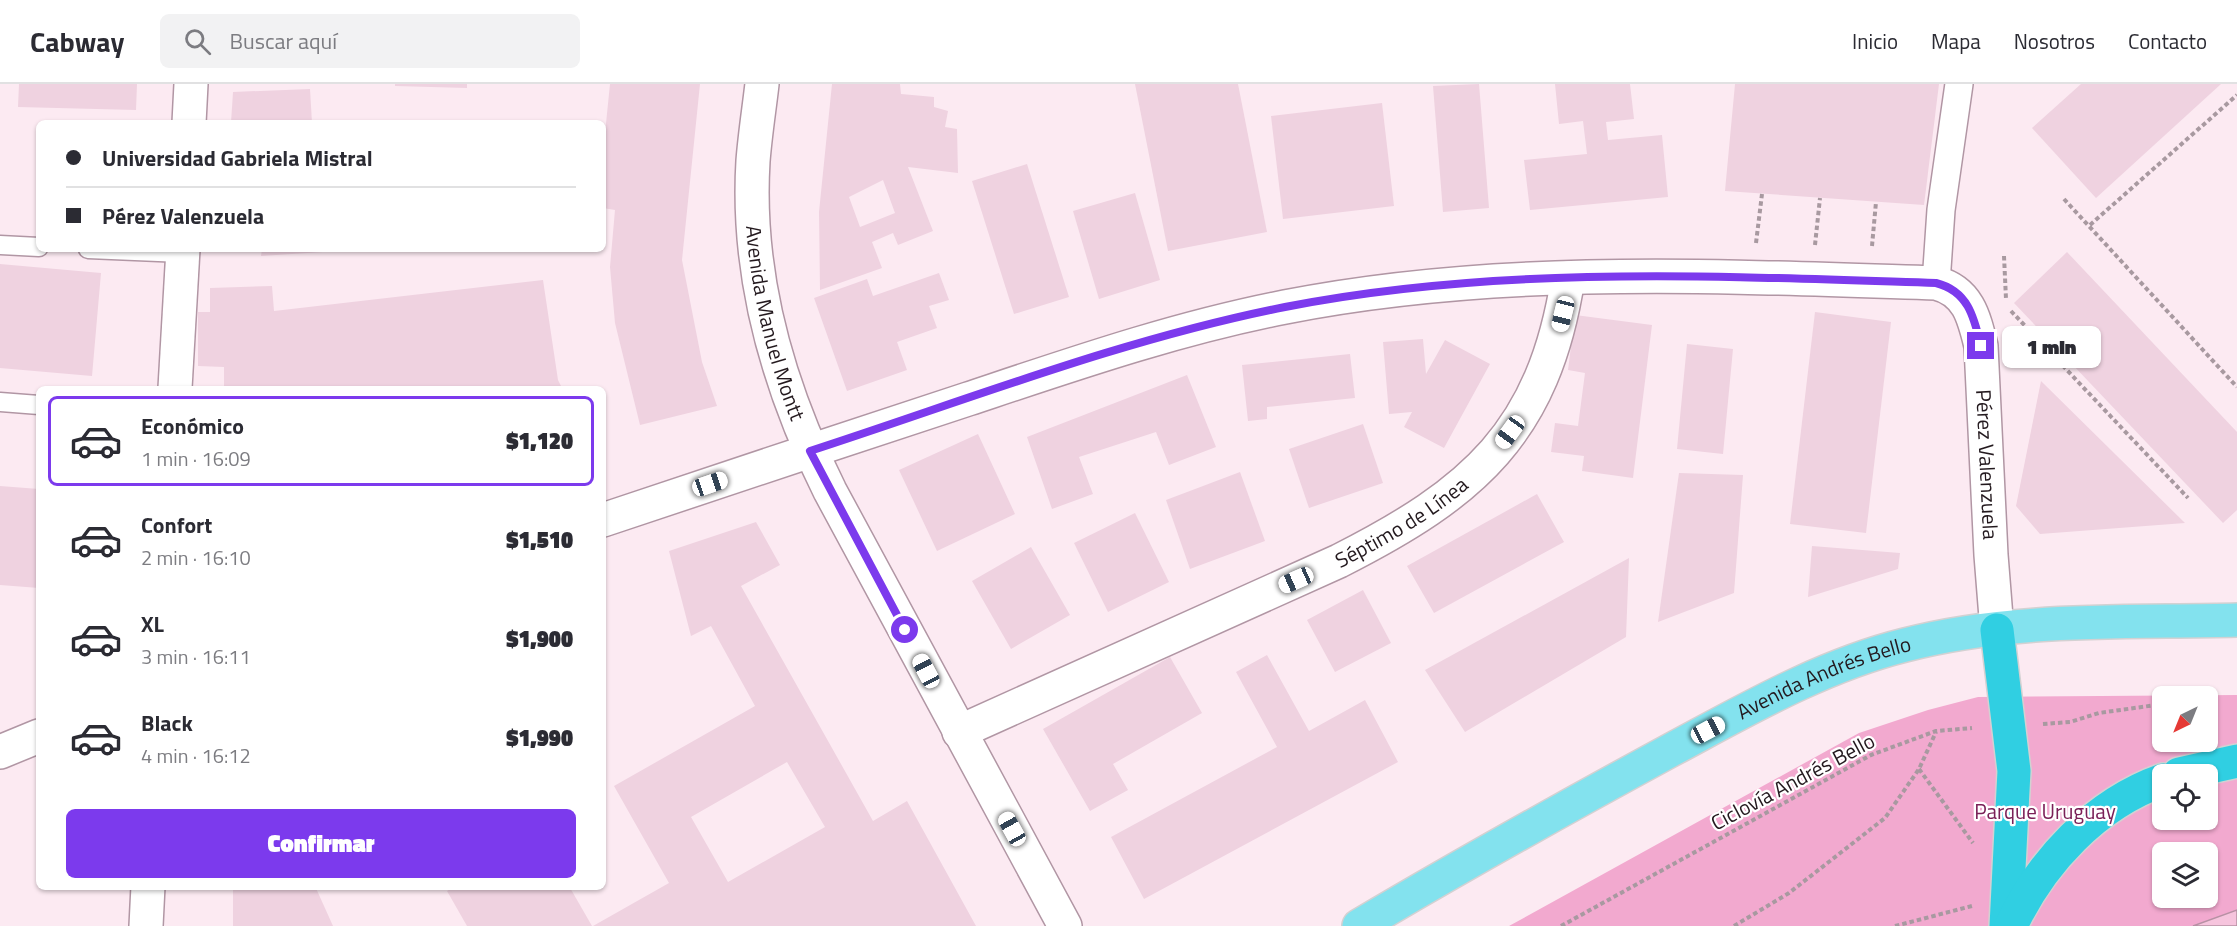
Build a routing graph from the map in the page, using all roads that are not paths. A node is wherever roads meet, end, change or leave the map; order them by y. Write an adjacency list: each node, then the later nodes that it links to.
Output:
1 (191, 84): 4 (street)
2 (762, 84): 13 (street, Avenida Manuel Montt)
3 (1959, 84): 9 (street)
4 (189, 120)
5 (0, 244): 6 (lane)
6 (36, 246)
7 (182, 252): 10 (street)
8 (1568, 278): 9 (street, Pérez Valenzuela); 13 (street, Pérez Valenzuela); 17 (street, Séptimo de Línea)
9 (1936, 283): 16 (street, Pérez Valenzuela)
10 (175, 386)
11 (0, 402): 12 (lane)
12 (36, 405)
13 (810, 451): 14 (street, Pérez Valenzuela); 17 (street, Avenida Manuel Montt)
14 (606, 519)
15 (2237, 620): 16 (main road, Avenida Andrés Bello)
16 (1997, 630): 26 (main road, Avenida Andrés Bello); 27 (highway)
17 (959, 732): 25 (street, Avenida Manuel Montt)
18 (36, 737): 19 (street)
19 (0, 752)
20 (2237, 761): 21 (highway)
21 (2218, 765)
22 (2152, 785): 28 (highway)
23 (148, 890): 24 (street)
24 (146, 926)
25 (1065, 926)
26 (1359, 926)
27 (2006, 926)
28 (2011, 926)

